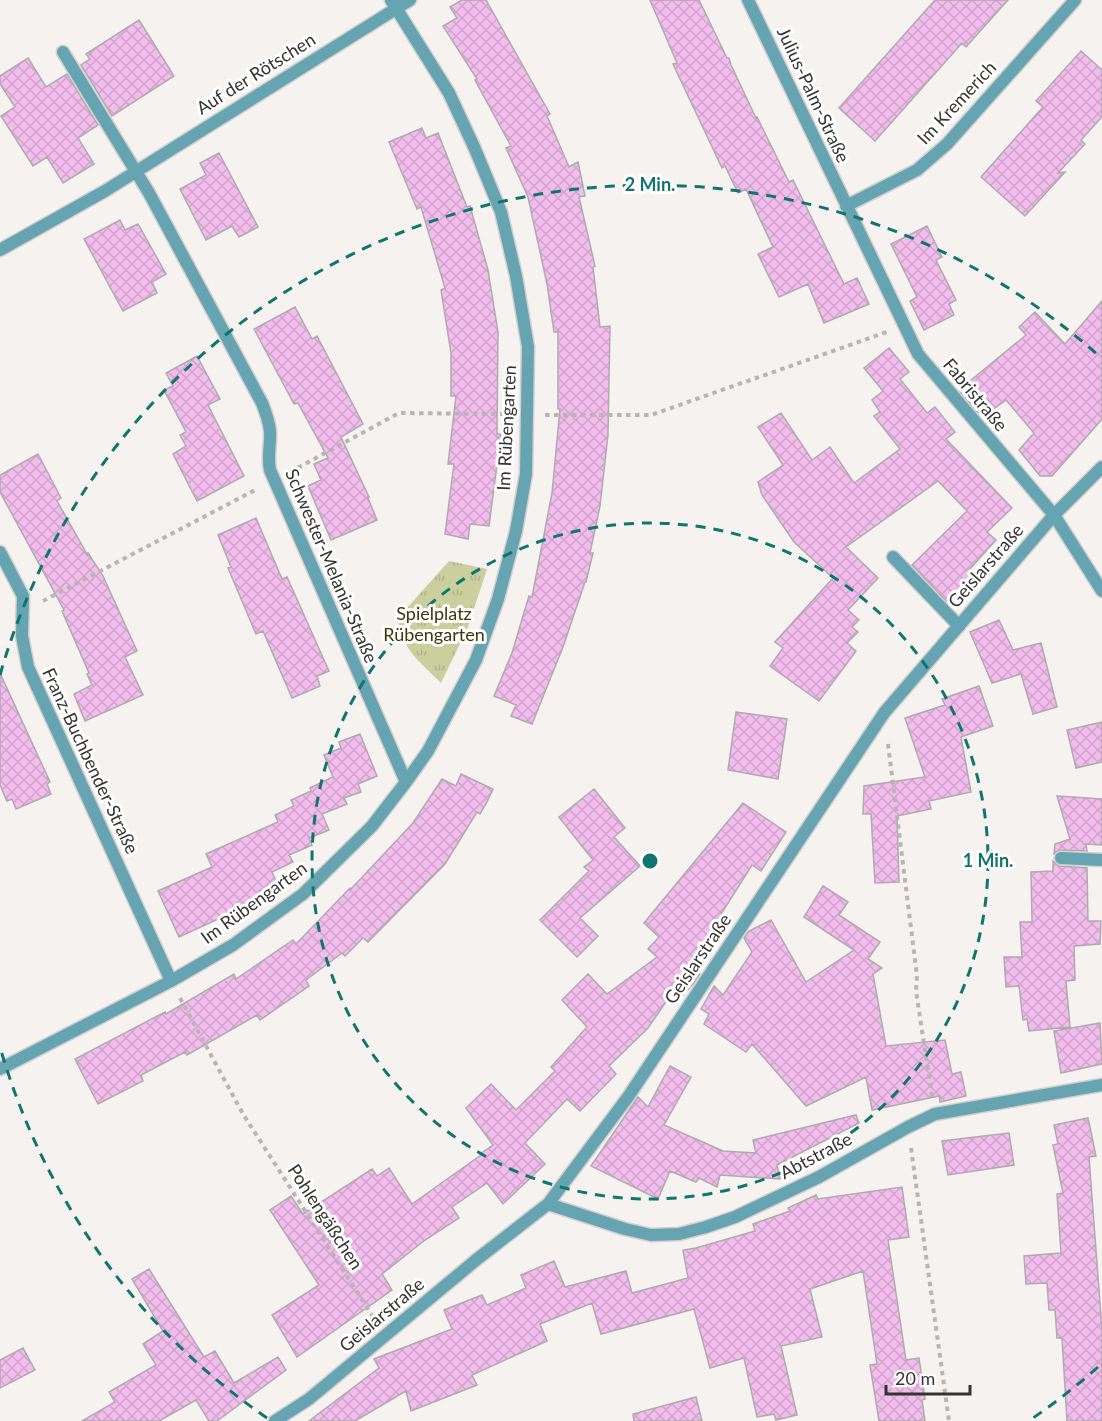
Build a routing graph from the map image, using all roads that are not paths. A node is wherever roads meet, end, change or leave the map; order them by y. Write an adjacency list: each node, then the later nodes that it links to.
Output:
1 (410, 0): 4 (street, Auf der Rötschen)
2 (748, 0): 7 (street, Julius-Palm-Straße)
3 (1075, 0): 7 (street, Im Kremerich)
4 (393, 4): 6 (street, Auf der Rötschen); 15 (street, Im Rübengarten)
5 (63, 52): 6 (street)
6 (136, 171): 8 (street, Auf der Rötschen); 15 (street, Schwester-Melania-Straße)
7 (846, 206): 10 (street, Fabristraße)
8 (0, 250)
9 (1102, 467): 10 (street, Geislarstraße)
10 (1054, 515): 13 (street, Fabristraße); 14 (street, Geislarstraße)
11 (0, 552): 18 (street, Franz-Buchbender-Straße)
12 (893, 557): 14 (street)
13 (1102, 591)
14 (959, 626): 21 (street, Geislarstraße)
15 (406, 782): 18 (street, Im Rübengarten)
16 (1061, 858): 17 (street)
17 (1102, 860)
18 (171, 981): 19 (street, Im Rübengarten)
19 (0, 1069)
20 (1102, 1085): 21 (street, Abtstraße)
21 (548, 1204): 22 (street, Geislarstraße)
22 (275, 1421)

